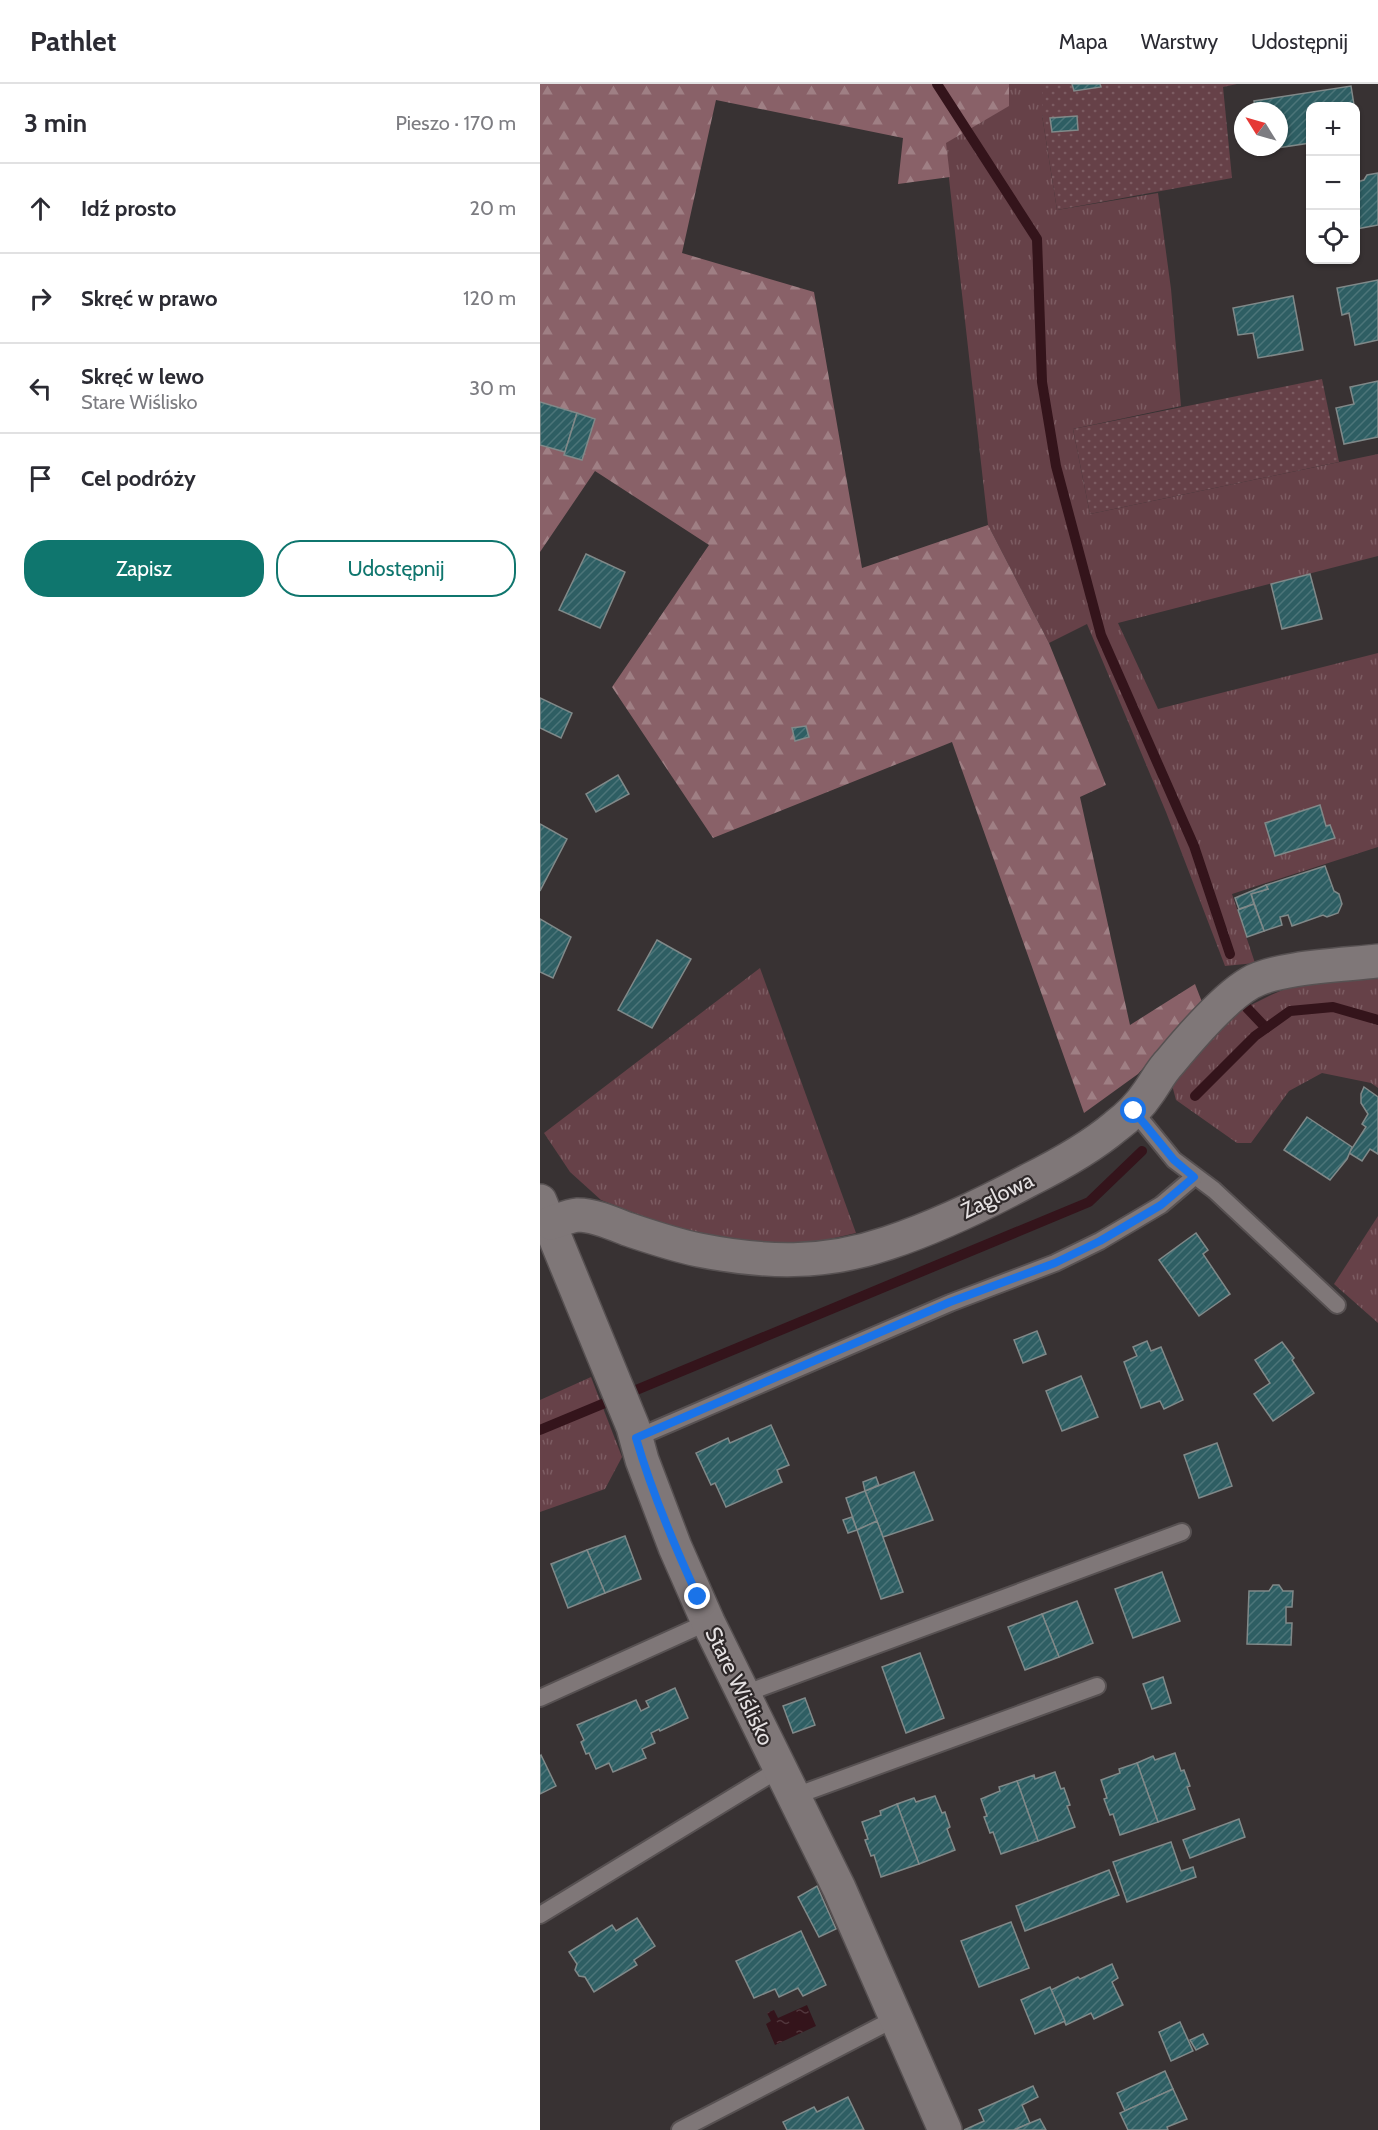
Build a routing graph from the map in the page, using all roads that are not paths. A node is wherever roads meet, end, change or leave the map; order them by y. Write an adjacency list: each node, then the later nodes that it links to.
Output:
1 (1378, 961): 2 (street, Żaglowa)
2 (1134, 1111): 3 (lane); 4 (street, Żaglowa)
3 (1194, 1177): 5 (lane); 6 (lane)
4 (545, 1212): 6 (street, Stare Wiślisko)
5 (1337, 1305)
6 (634, 1432): 8 (street, Stare Wiślisko)
7 (1182, 1532): 10 (lane)
8 (708, 1622): 10 (street, Stare Wiślisko); 11 (lane)
9 (1097, 1686): 12 (lane)
10 (744, 1694): 12 (street, Stare Wiślisko)
11 (540, 1698)
12 (788, 1782): 13 (lane); 14 (street, Stare Wiślisko)
13 (540, 1915)
14 (896, 2018): 15 (lane); 16 (street, Stare Wiślisko)
15 (680, 2130)
16 (945, 2130)

